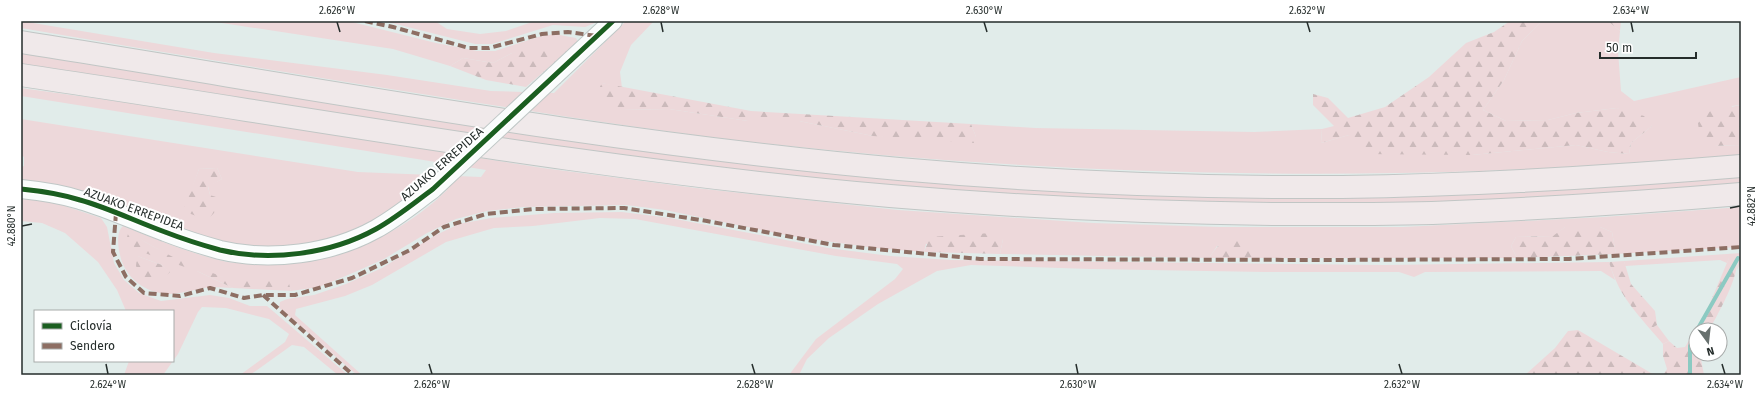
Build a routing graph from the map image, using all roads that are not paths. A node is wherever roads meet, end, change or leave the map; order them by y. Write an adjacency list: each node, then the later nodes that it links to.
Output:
1 (613, 21): 5 (street, AZUAKO ERREPIDEA, bridge)
2 (21, 42): 4 (highway)
3 (21, 75): 6 (highway)
4 (1741, 166)
5 (21, 189)
6 (1741, 194)

